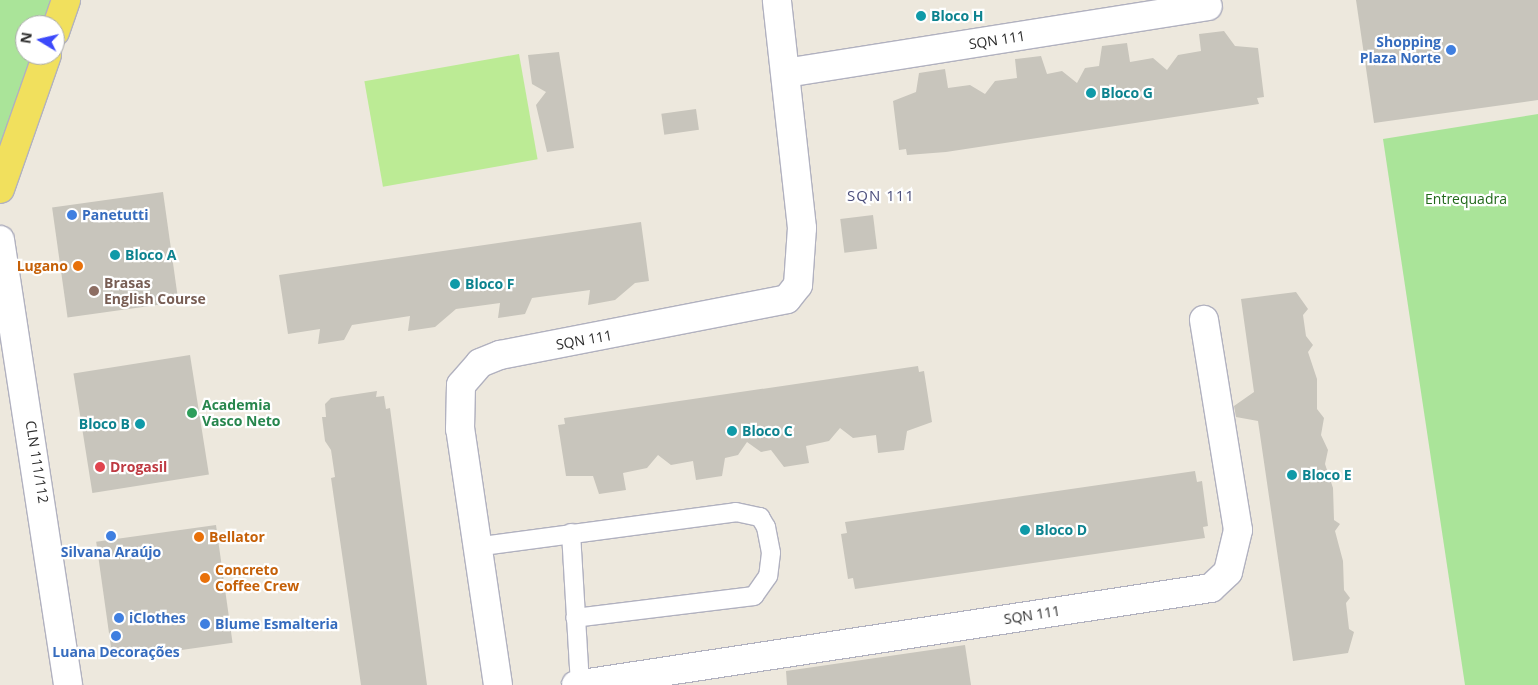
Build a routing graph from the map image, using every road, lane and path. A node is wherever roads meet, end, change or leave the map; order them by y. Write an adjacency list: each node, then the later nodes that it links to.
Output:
1 (66, 0): 4 (main road)
2 (777, 0): 6 (street, SQN 111)
3 (1208, 6): 6 (street, SQN 111)
4 (61, 15)
5 (43, 65): 7 (main road)
6 (786, 73): 11 (street, SQN 111)
7 (0, 189)
8 (0, 240): 13 (street, CLN 111/112)
9 (1204, 320): 15 (street, SQN 111)
10 (571, 534): 11 (lane); 12 (lane); 12 (lane)
11 (475, 547): 14 (street, SQN 111)
12 (575, 618): 15 (lane)
13 (68, 685)
14 (498, 685)
15 (578, 685)

